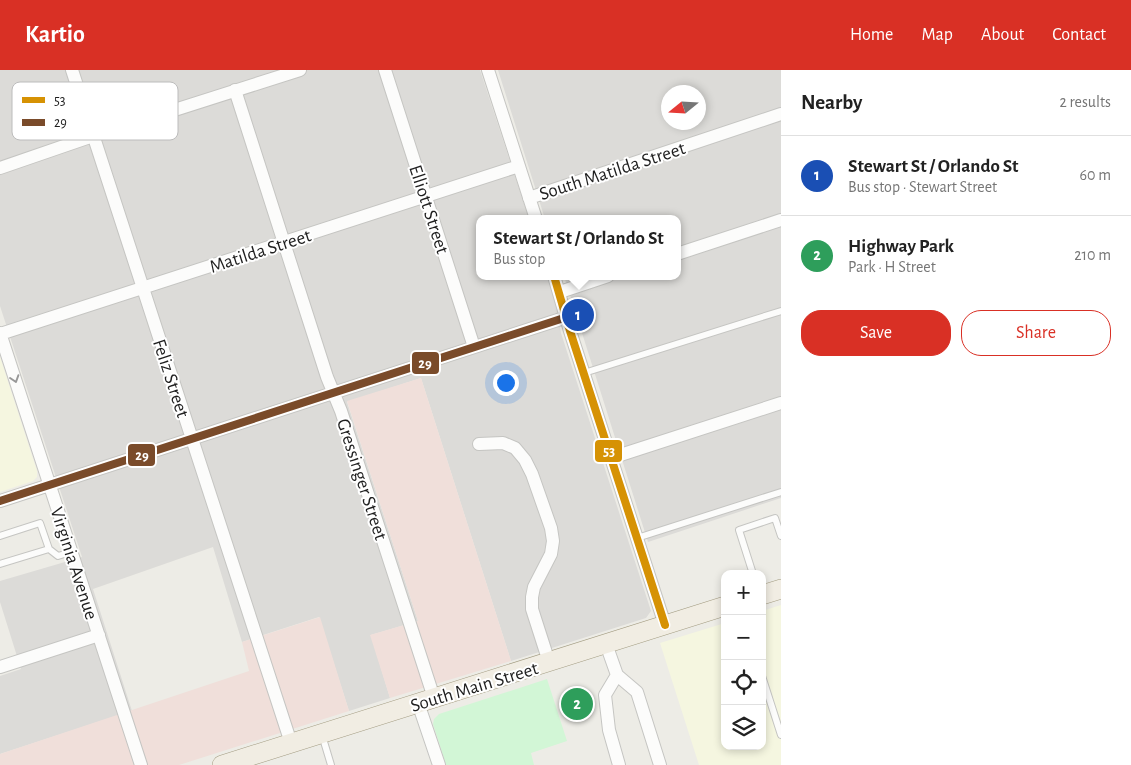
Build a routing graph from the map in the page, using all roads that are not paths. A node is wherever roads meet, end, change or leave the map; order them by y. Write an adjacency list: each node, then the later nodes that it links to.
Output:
1 (72, 70): 5 (street, Feliz Street)
2 (300, 70): 6 (street)
3 (385, 70): 13 (street, Elliott Street)
4 (488, 70): 11 (street)
5 (76, 82)
6 (235, 90): 7 (street); 17 (street, Gressinger Street)
7 (178, 108)
8 (781, 114): 14 (street, South Matilda Street)
9 (81, 140): 12 (street)
10 (94, 140): 21 (street, Feliz Street)
11 (519, 166): 13 (street, Matilda Street); 14 (street)
12 (0, 168)
13 (426, 196): 17 (street, Matilda Street); 26 (street, Elliott Street)
14 (529, 198): 15 (street)
15 (535, 215)
16 (781, 220): 18 (street)
17 (284, 242): 21 (street, Matilda Street); 28 (street, Gressinger Street)
18 (681, 253)
19 (556, 280): 22 (street)
20 (596, 280): 22 (street)
21 (143, 288): 25 (street, Matilda Street); 30 (street, Feliz Street)
22 (560, 292): 24 (street)
23 (781, 311): 27 (lane)
24 (567, 317): 26 (street); 27 (street)
25 (0, 333): 33 (street, Virginia Avenue, one-way to 33)
26 (474, 347): 28 (street)
27 (584, 374): 32 (street)
28 (334, 393): 30 (street); 53 (street, Gressinger Street)
29 (781, 403): 32 (street)
30 (192, 439): 33 (street); 56 (street, Feliz Street)
31 (479, 444): 49 (street)
32 (611, 458): 38 (street)
33 (49, 485): 35 (street); 40 (street, Virginia Avenue)
34 (781, 492): 38 (lane)
35 (0, 501)
36 (0, 536): 39 (lane)
37 (781, 536): 42 (lane)
38 (637, 538): 46 (street)
39 (48, 549): 40 (lane); 41 (lane)
40 (71, 552): 47 (street, Virginia Avenue)
41 (0, 564)
42 (752, 570)
43 (781, 589): 44 (main road)
44 (766, 594)
45 (721, 607): 46 (main road, South Main Street)
46 (665, 625): 48 (main road, South Main Street)
47 (99, 636): 50 (street); 57 (street, Virginia Avenue)
48 (606, 644): 49 (main road, South Main Street); 51 (street)
49 (549, 662): 53 (main road, South Main Street)
50 (0, 667)
51 (617, 675): 61 (street); 62 (street)
52 (766, 688): 55 (lane)
53 (426, 701): 54 (main road, South Main Street); 60 (street, Gressinger Street)
54 (322, 734): 56 (main road, South Main Street); 59 (lane)
55 (781, 735)
56 (291, 743): 58 (main road, South Main Street)
57 (141, 765)
58 (222, 765)
59 (331, 765)
60 (439, 765)
61 (619, 765)
62 (660, 765)

